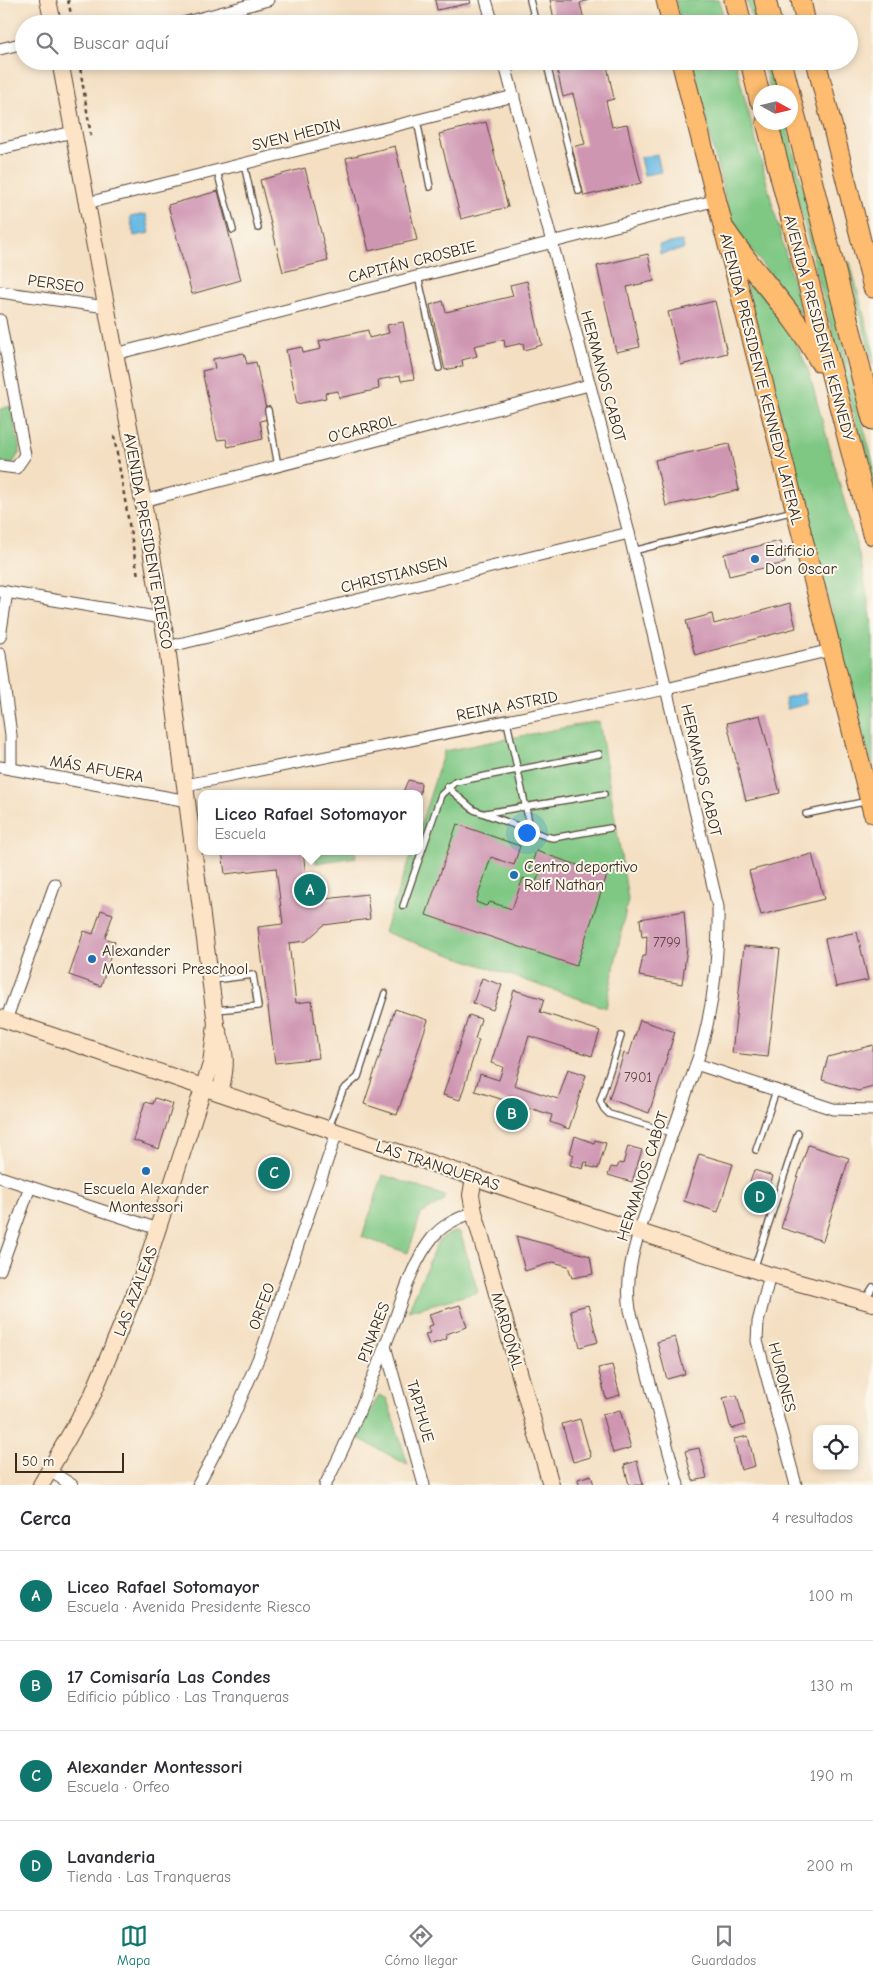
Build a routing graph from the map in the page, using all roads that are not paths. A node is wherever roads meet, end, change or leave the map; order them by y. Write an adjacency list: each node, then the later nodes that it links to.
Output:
1 (48, 0): 9 (main road)
2 (268, 0): 10 (street)
3 (486, 0): 11 (street)
4 (530, 0): 12 (lane)
5 (666, 0): 13 (main road)
6 (735, 0): 14 (highway)
7 (765, 0): 15 (highway)
8 (800, 0): 16 (main road)
9 (51, 15)
10 (212, 15)
11 (490, 15)
12 (534, 15)
13 (670, 15)
14 (739, 15)
15 (769, 15)
16 (804, 15)
17 (15, 45): 18 (street)
18 (0, 49)
19 (62, 70): 32 (main road, AVENIDA PRESIDENTE RIESCO)
20 (507, 70): 28 (street, HERMANOS CABOT)
21 (548, 70): 37 (lane)
22 (683, 70): 38 (main road, AVENIDA PRESIDENTE KENNEDY LATERAL)
23 (753, 70): 26 (highway)
24 (783, 70): 27 (highway)
25 (818, 70): 45 (main road)
26 (757, 85)
27 (787, 85)
28 (514, 96): 29 (street, SVEN HEDIN); 43 (street, HERMANOS CABOT)
29 (416, 120): 34 (street, SVEN HEDIN); 36 (lane)
30 (798, 129): 54 (highway, AVENIDA PRESIDENTE KENNEDY)
31 (769, 130): 52 (highway, AVENIDA PRESIDENTE KENNEDY)
32 (73, 132): 33 (street); 39 (main road, AVENIDA PRESIDENTE RIESCO)
33 (0, 150)
34 (244, 164): 35 (street, SVEN HEDIN); 40 (lane)
35 (216, 171): 39 (street, SVEN HEDIN); 41 (lane)
36 (430, 187)
37 (579, 191)
38 (717, 200): 42 (main road, AVENIDA PRESIDENTE KENNEDY LATERAL); 43 (street, CAPITÁN CROSBIE)
39 (87, 204): 47 (main road, AVENIDA PRESIDENTE RIESCO)
40 (258, 228)
41 (233, 230)
42 (725, 231): 52 (highway); 58 (main road, AVENIDA PRESIDENTE KENNEDY LATERAL)
43 (552, 242): 44 (street, CAPITÁN CROSBIE); 51 (street, HERMANOS CABOT)
44 (418, 276): 49 (street, CAPITÁN CROSBIE); 50 (lane)
45 (873, 288)
46 (0, 292): 47 (street, PERSEO)
47 (106, 307): 49 (main road, AVENIDA PRESIDENTE RIESCO)
48 (0, 320): 55 (street)
49 (115, 354): 57 (main road, AVENIDA PRESIDENTE RIESCO)
50 (439, 368)
51 (589, 386): 56 (street, O'CARROL); 59 (street, HERMANOS CABOT)
52 (840, 407): 60 (highway, AVENIDA PRESIDENTE KENNEDY)
53 (268, 410): 56 (lane)
54 (873, 419)
55 (0, 466)
56 (278, 466): 57 (street, O'CARROL)
57 (143, 501): 63 (main road, AVENIDA PRESIDENTE RIESCO)
58 (796, 510): 61 (lane); 66 (main road, AVENIDA PRESIDENTE KENNEDY LATERAL)
59 (629, 533): 61 (street, HERMANOS CABOT); 65 (street, CHRISTIANSEN)
60 (873, 534)
61 (633, 552): 68 (street, HERMANOS CABOT)
62 (3, 591): 63 (street); 64 (street)
63 (162, 618): 65 (main road, AVENIDA PRESIDENTE RIESCO)
64 (0, 638)
65 (167, 647): 76 (main road, AVENIDA PRESIDENTE RIESCO)
66 (832, 650): 68 (street, REINA ASTRID); 79 (main road, AVENIDA PRESIDENTE KENNEDY LATERAL)
67 (0, 654): 71 (street)
68 (666, 689): 69 (street, REINA ASTRID); 93 (street, HERMANOS CABOT)
69 (507, 722): 72 (lane); 74 (street, REINA ASTRID)
70 (599, 754): 72 (lane)
71 (6, 768): 76 (street, MÁS AFUERA)
72 (518, 769): 73 (lane); 78 (lane)
73 (447, 788): 80 (lane); 84 (lane)
74 (201, 790)
75 (198, 791): 76 (street, REINA ASTRID)
76 (187, 793): 88 (main road, AVENIDA PRESIDENTE RIESCO)
77 (604, 794): 78 (lane)
78 (526, 806): 80 (lane); 83 (lane)
79 (871, 807): 81 (lane)
80 (484, 813): 83 (lane)
81 (806, 814)
82 (610, 828): 83 (lane)
83 (531, 831)
84 (423, 847)
85 (420, 855): 87 (lane)
86 (55, 884): 91 (street, LAS TRANQUERAS)
87 (403, 906)
88 (210, 981): 90 (main road, AVENIDA PRESIDENTE RIESCO); 90 (lane)
89 (385, 993): 98 (lane)
90 (215, 1017): 94 (main road, AVENIDA PRESIDENTE RIESCO); 96 (main road, AVENIDA PRESIDENTE RIESCO)
91 (3, 1019): 94 (main road, LAS TRANQUERAS)
92 (621, 1036): 99 (lane)
93 (696, 1064): 95 (street); 99 (street, HERMANOS CABOT)
94 (204, 1087): 96 (main road, LAS TRANQUERAS); 106 (main road, LAS AZALEAS)
95 (776, 1091): 97 (street); 101 (lane)
96 (220, 1093): 98 (main road, LAS TRANQUERAS)
97 (873, 1110)
98 (332, 1131): 103 (main road, LAS TRANQUERAS); 116 (street, ORFEO)
99 (672, 1132): 107 (street, HERMANOS CABOT)
100 (798, 1133): 109 (lane)
101 (756, 1150)
102 (0, 1177): 104 (street)
103 (474, 1177): 105 (main road, MARDOÑAL); 107 (main road, LAS TRANQUERAS)
104 (30, 1187): 106 (street); 108 (street)
105 (474, 1212): 112 (street, PINARES); 119 (main road, MARDOÑAL)
106 (158, 1229): 113 (main road, LAS AZALEAS)
107 (639, 1232): 109 (main road, LAS TRANQUERAS); 120 (street, HERMANOS CABOT)
108 (0, 1270)
109 (754, 1270): 110 (main road, LAS TRANQUERAS)
110 (770, 1275): 111 (main road, LAS TRANQUERAS); 121 (street, HURONES)
111 (870, 1297)
112 (385, 1346): 117 (street, PINARES); 118 (street, TAPIHUE)
113 (50, 1471): 114 (main road, LAS AZALEAS); 115 (street)
114 (41, 1485)
115 (72, 1485)
116 (198, 1485)
117 (325, 1485)
118 (424, 1485)
119 (551, 1485)
120 (678, 1485)
121 (796, 1485)

